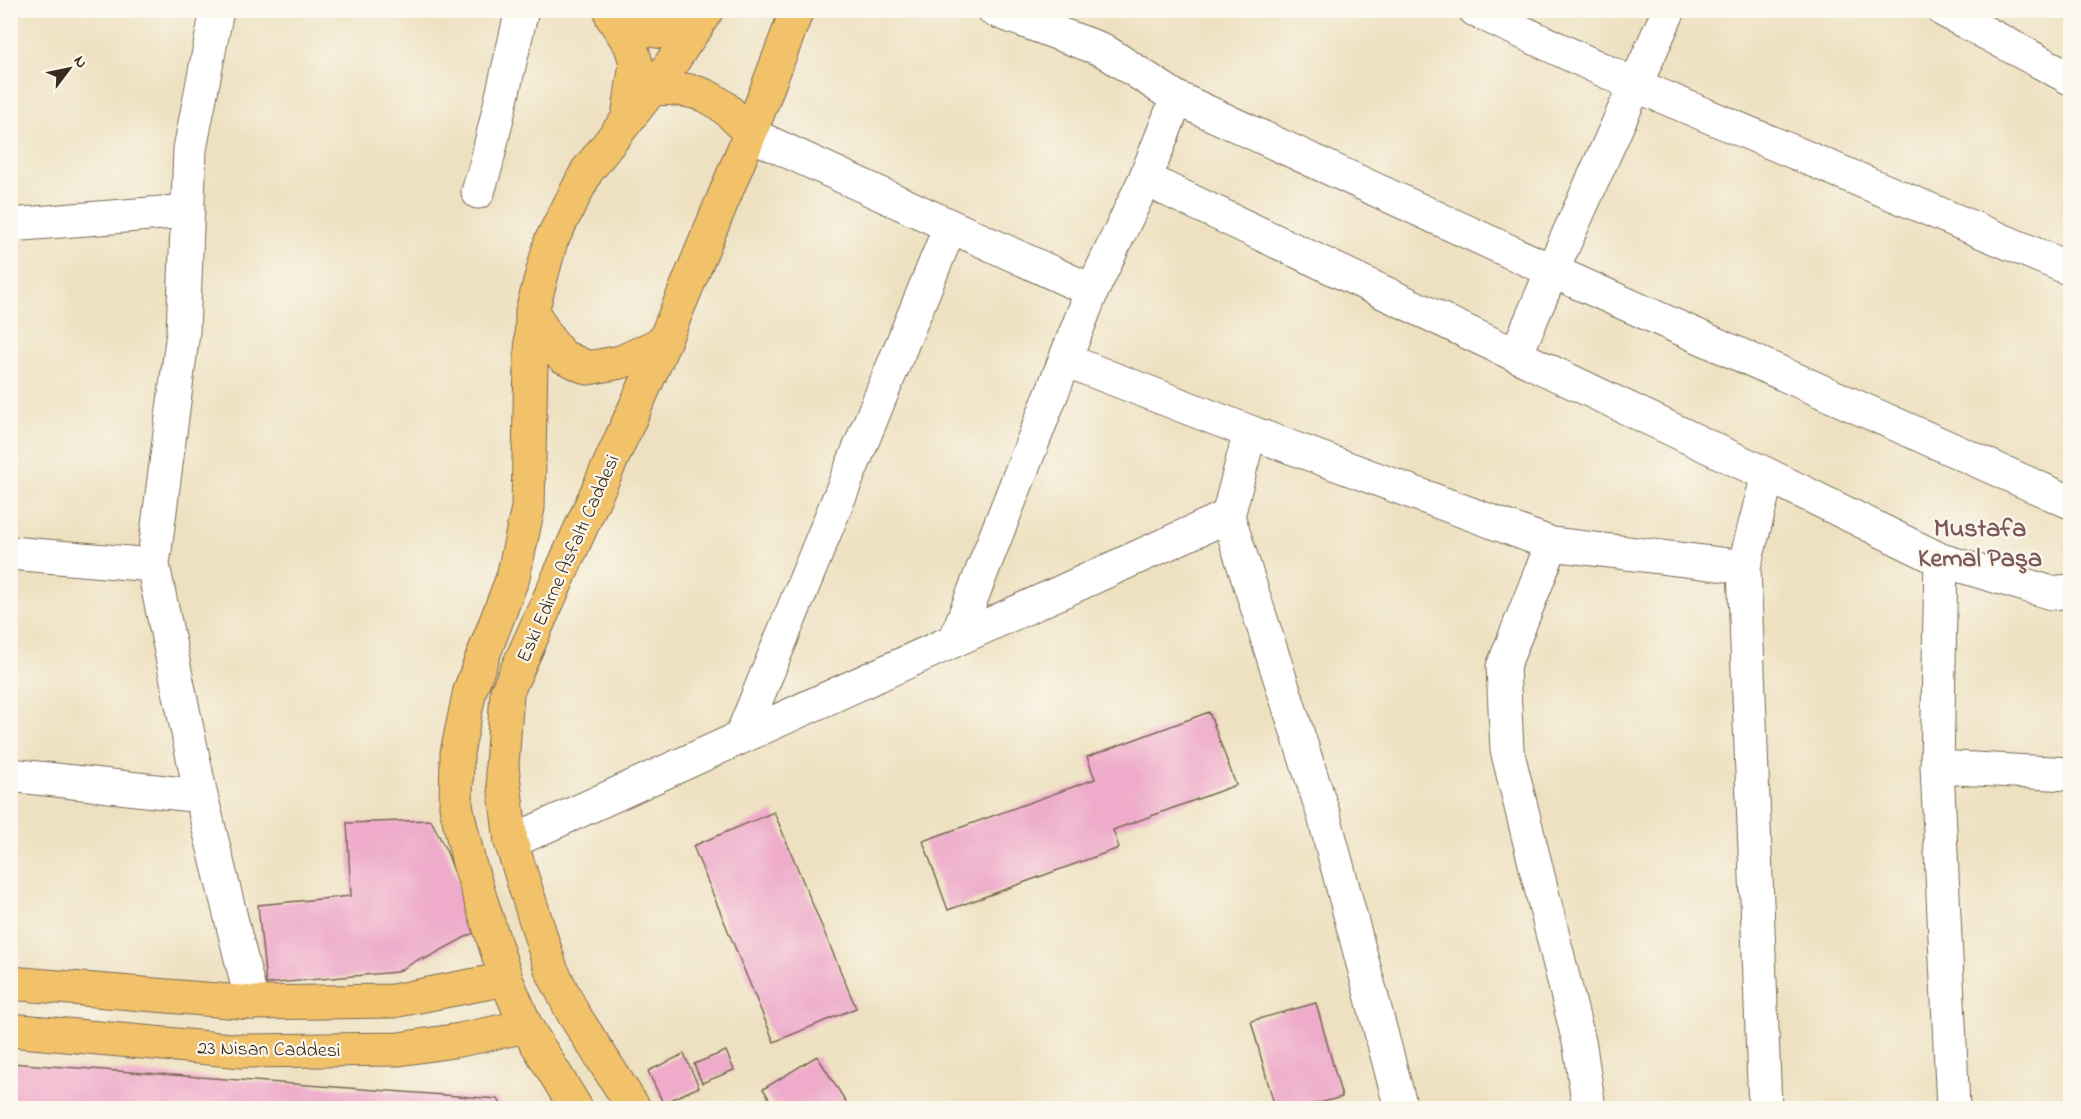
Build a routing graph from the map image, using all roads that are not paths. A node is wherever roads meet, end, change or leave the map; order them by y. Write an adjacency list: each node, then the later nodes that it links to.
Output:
1 (217, 10): 18 (street)
2 (522, 10): 17 (street)
3 (797, 10): 15 (main road, Eski Edirne Asfaltı Caddesi)
4 (994, 10): 13 (street)
5 (1475, 10): 11 (street)
6 (1669, 10): 11 (street)
7 (1943, 10): 10 (street)
8 (606, 14): 9 (main road); 14 (main road)
9 (701, 19): 12 (main road, Eski Edirne Asfaltı Caddesi)
10 (2070, 78)
11 (1635, 85): 21 (street); 22 (street)
12 (652, 88): 14 (main road, Eski Edirne Asfaltı Caddesi); 15 (main road)
13 (1177, 98): 16 (street); 22 (street)
14 (627, 120): 24 (main road, Eski Edirne Asfaltı Caddesi)
15 (750, 135): 20 (street); 25 (main road, Eski Edirne Asfaltı Caddesi)
16 (1145, 179): 23 (street); 26 (street)
17 (478, 192)
18 (188, 211): 19 (street); 35 (street)
19 (10, 225)
20 (950, 227): 23 (street); 39 (street)
21 (2070, 269)
22 (1552, 271): 26 (street); 30 (street)
23 (1092, 291): 27 (street)
24 (532, 311): 25 (main road); 45 (main road, Eski Edirne Asfaltı Caddesi)
25 (664, 342): 44 (main road, Eski Edirne Asfaltı Caddesi)
26 (1516, 356): 29 (street)
27 (1065, 360): 28 (street); 38 (street)
28 (1251, 432): 31 (street); 32 (street)
29 (1768, 475): 34 (street); 36 (street)
30 (2070, 502)
31 (1228, 516): 38 (street); 52 (street)
32 (1552, 544): 36 (street); 53 (street)
33 (10, 553): 35 (street)
34 (1941, 560): 37 (street); 40 (street)
35 (153, 565): 43 (street)
36 (1744, 567): 54 (street)
37 (2070, 591)
38 (955, 640): 39 (street)
39 (741, 737): 44 (street)
40 (1937, 767): 41 (street); 55 (street)
41 (2070, 774)
42 (10, 776): 43 (street)
43 (201, 796): 47 (street)
44 (511, 842): 51 (main road, Eski Edirne Asfaltı Caddesi)
45 (506, 979): 47 (main road); 48 (main road, Eski Edirne Asfaltı Caddesi)
46 (10, 983): 47 (main road)
47 (252, 1003)
48 (526, 1026): 49 (main road, 23 Nisan Caddesi); 50 (main road, Eski Edirne Asfaltı Caddesi)
49 (10, 1030)
50 (576, 1108)
51 (634, 1108)
52 (1401, 1108)
53 (1589, 1108)
54 (1765, 1108)
55 (1953, 1108)

